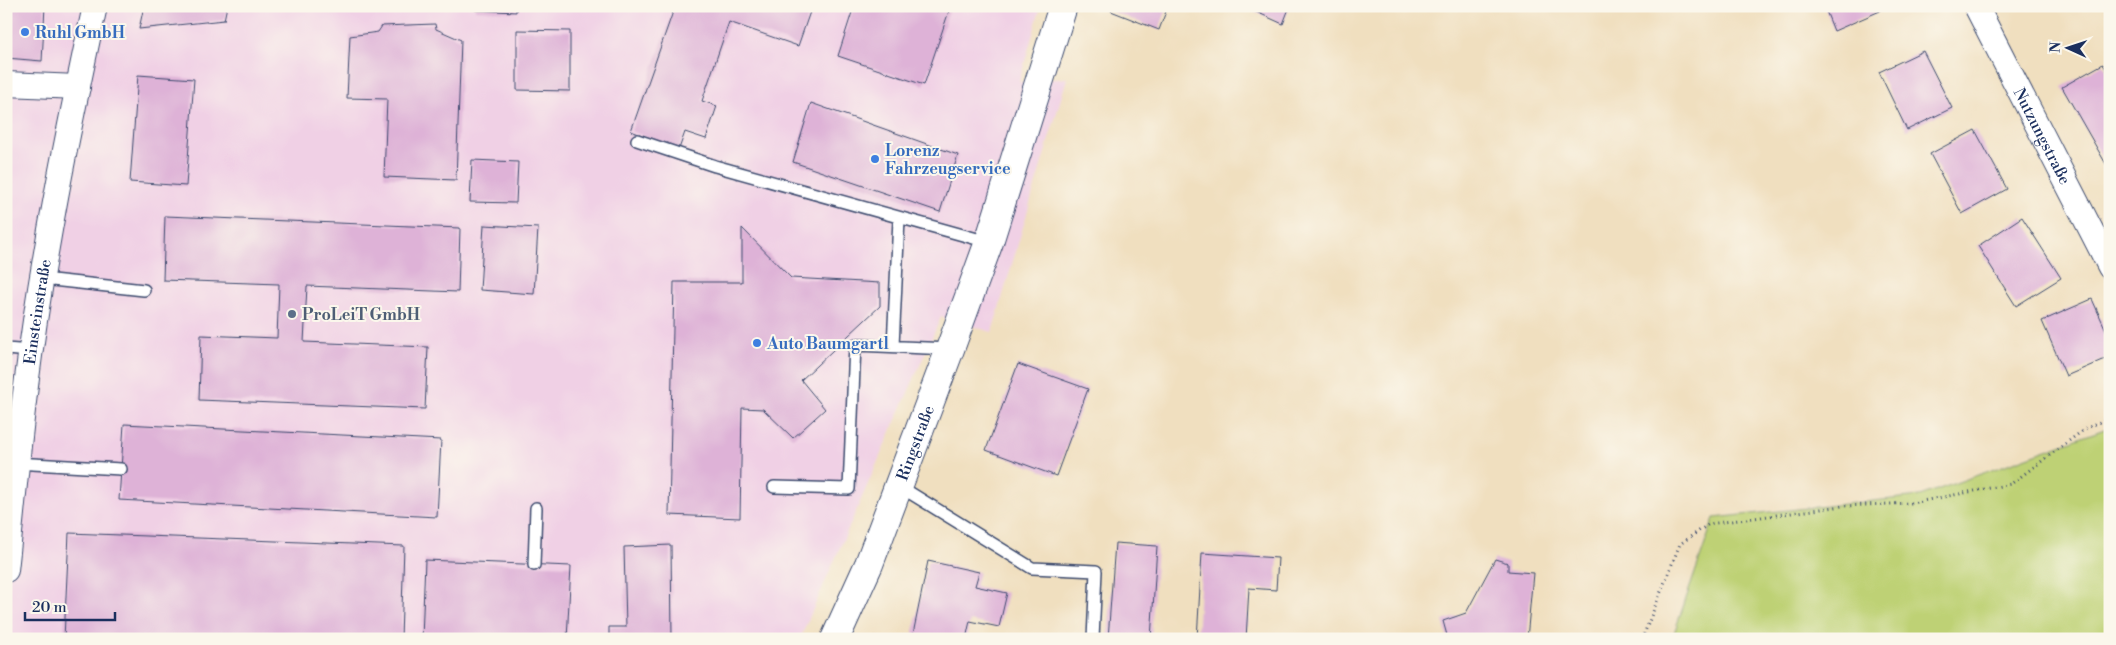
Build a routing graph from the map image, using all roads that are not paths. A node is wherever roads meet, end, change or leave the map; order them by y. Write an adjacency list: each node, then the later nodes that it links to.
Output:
1 (95, 6): 5 (street, Einsteinstraße)
2 (1063, 6): 8 (street, Ringstraße)
3 (1976, 6): 9 (street, Nutzungstraße)
4 (6, 84): 5 (street)
5 (78, 87): 10 (street, Einsteinstraße)
6 (637, 140): 7 (lane)
7 (899, 219): 8 (lane); 12 (lane)
8 (989, 242): 14 (street, Ringstraße)
9 (2110, 267)
10 (43, 279): 11 (lane); 15 (street, Einsteinstraße)
11 (144, 290)
12 (893, 346): 14 (lane); 19 (lane)
13 (6, 349): 15 (lane)
14 (950, 349): 18 (street, Ringstraße)
15 (31, 351): 16 (street, Einsteinstraße)
16 (12, 462): 17 (lane); 22 (street, Einsteinstraße)
17 (121, 468)
18 (899, 486): 23 (street, Ringstraße); 24 (lane)
19 (774, 487)
20 (536, 508): 21 (lane)
21 (534, 565)
22 (6, 570)
23 (836, 639)
24 (1093, 639)

